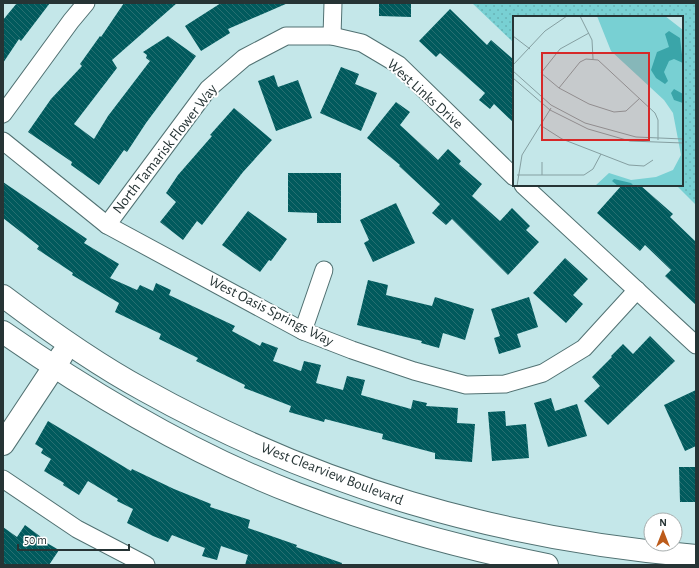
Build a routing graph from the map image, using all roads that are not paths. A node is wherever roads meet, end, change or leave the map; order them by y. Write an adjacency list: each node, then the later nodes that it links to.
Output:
1 (86, 3): 4 (street)
2 (333, 3): 3 (street)
3 (332, 36): 6 (street, West Links Drive); 8 (street, North Tamarisk Flower Way)
4 (3, 114)
5 (3, 141): 8 (street, West Oasis Springs Way)
6 (513, 176)
7 (524, 186): 10 (street)
8 (107, 225): 12 (street, West Oasis Springs Way)
9 (324, 270): 12 (street)
10 (637, 290): 12 (street, West Oasis Springs Way); 15 (street)
11 (3, 296): 14 (street, West Clearview Boulevard)
12 (303, 331)
13 (3, 332): 16 (street, West Clearview Boulevard)
14 (70, 345): 16 (street); 19 (street, West Clearview Boulevard)
15 (696, 345)
16 (52, 367): 17 (street); 21 (street, West Clearview Boulevard)
17 (3, 444)
18 (3, 479): 20 (street)
19 (696, 556)
20 (146, 565)
21 (547, 565)

